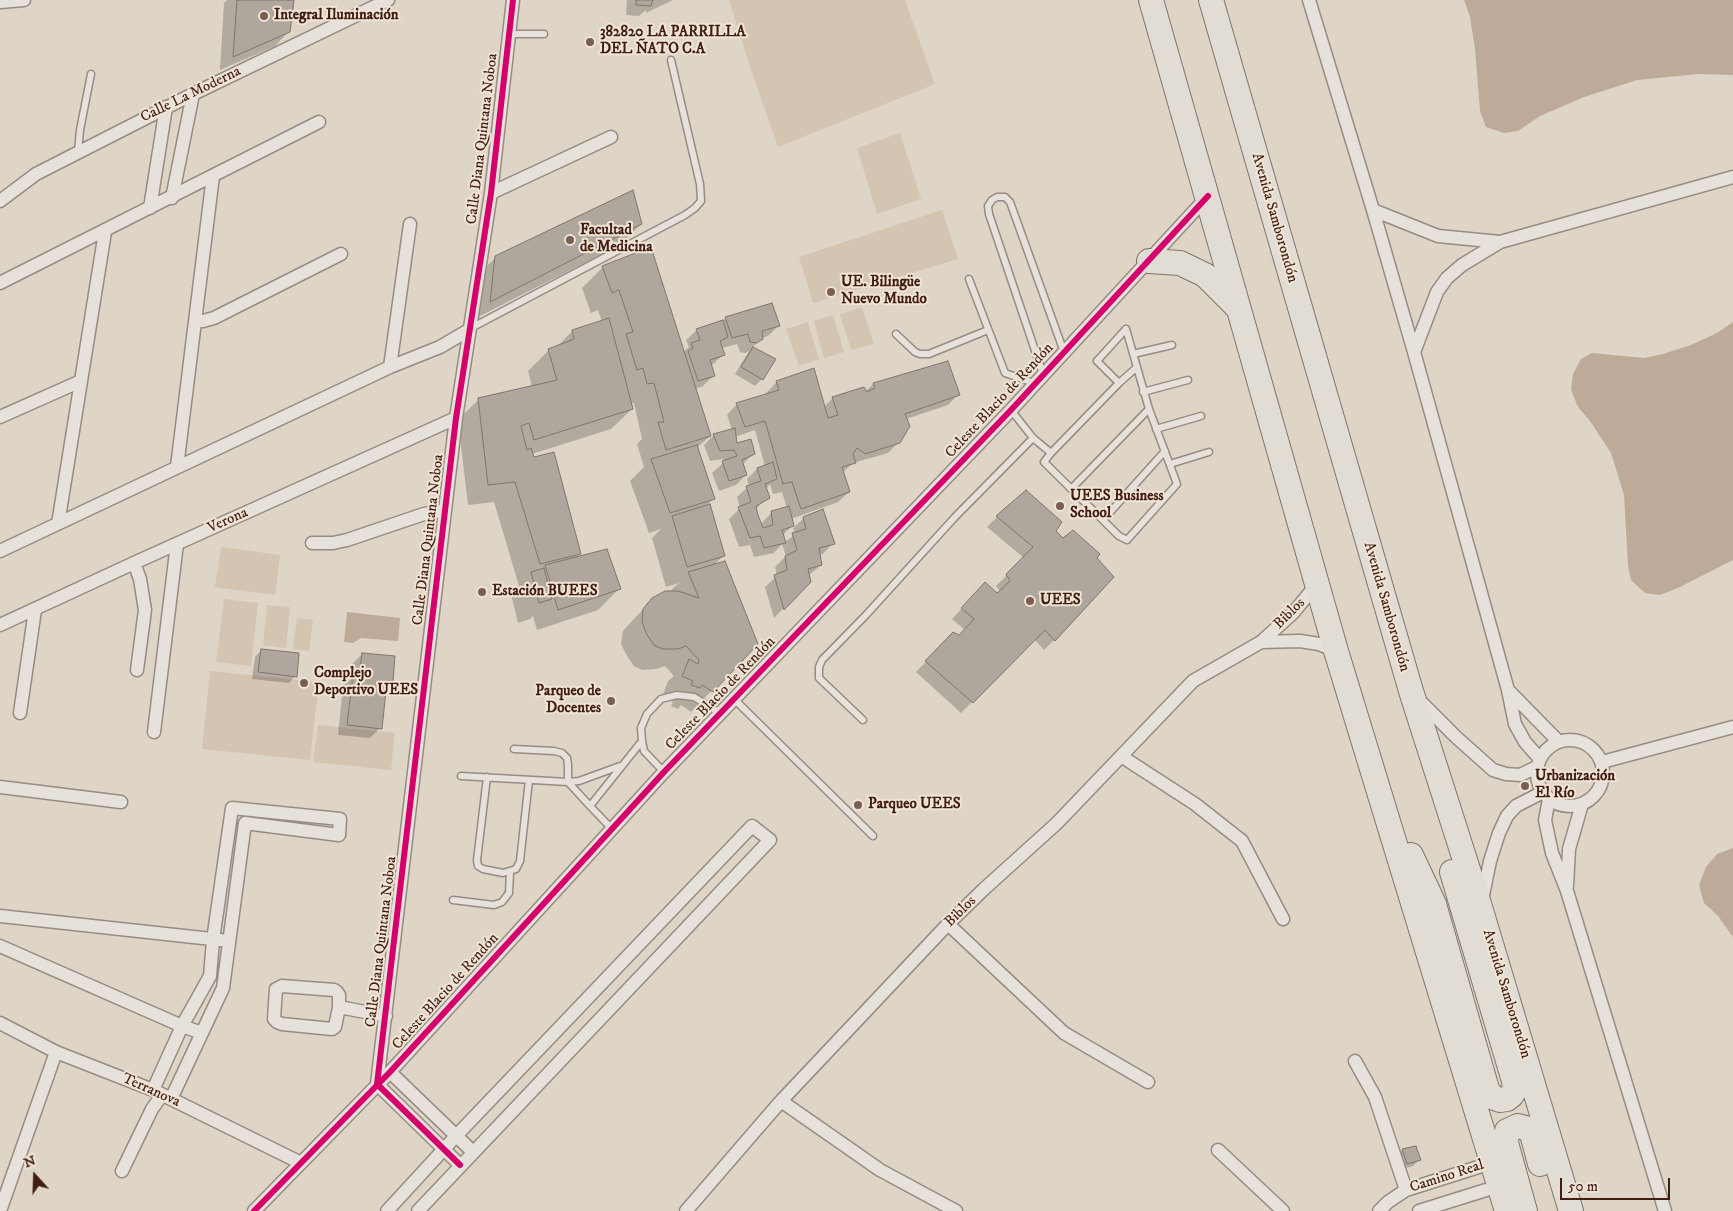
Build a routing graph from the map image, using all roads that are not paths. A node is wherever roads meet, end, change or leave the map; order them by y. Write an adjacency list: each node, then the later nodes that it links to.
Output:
1 (24, 0): 7 (street)
2 (388, 0): 12 (street, Calle La Moderna)
3 (513, 0): 8 (street, Calle Diana Quintana Noboa)
4 (1152, 0): 20 (highway)
5 (1211, 0): 75 (highway, Avenida Samborondón)
6 (1309, 0): 24 (street)
7 (0, 2)
8 (508, 34): 9 (lane); 19 (street, Calle Diana Quintana Noboa)
9 (544, 34)
10 (671, 60): 34 (lane)
11 (91, 74): 16 (lane)
12 (193, 94): 13 (street, Calle La Moderna); 21 (street)
13 (166, 107): 16 (street, Calle La Moderna); 23 (street)
14 (319, 122): 17 (street)
15 (611, 137): 19 (street)
16 (78, 152): 22 (street, Calle La Moderna)
17 (213, 176): 21 (street); 33 (street)
18 (1733, 177): 27 (street)
19 (491, 193): 34 (street, Calle Diana Quintana Noboa)
20 (1208, 196): 29 (street, Celeste Blacio de Rendón); 32 (highway)
21 (172, 198): 23 (street)
22 (0, 201)
23 (150, 208): 26 (street)
24 (1373, 210): 27 (street); 39 (street)
25 (410, 224): 41 (street)
26 (104, 232): 31 (street); 45 (street)
27 (1500, 242): 39 (street)
28 (341, 254): 33 (street)
29 (1148, 261): 32 (highway); 38 (street, Celeste Blacio de Rendón)
30 (969, 279): 35 (lane)
31 (0, 283)
32 (1239, 310): 68 (highway)
33 (195, 320): 59 (street)
34 (469, 330): 41 (street); 52 (street, Calle Diana Quintana Noboa)
35 (988, 330): 36 (lane); 43 (lane)
36 (896, 334)
37 (1172, 345): 40 (lane)
38 (1064, 352): 43 (street, Celeste Blacio de Rendón); 43 (lane)
39 (1414, 352): 74 (street)
40 (1133, 354): 42 (lane); 46 (lane)
41 (390, 367): 59 (street)
42 (1136, 368): 46 (lane); 47 (lane)
43 (1039, 379): 49 (street, Celeste Blacio de Rendón)
44 (1188, 380): 47 (lane)
45 (81, 381): 51 (street); 63 (street)
46 (1119, 383): 57 (lane)
47 (1143, 392): 48 (lane)
48 (1149, 409): 53 (lane); 60 (lane)
49 (1011, 410): 54 (lane); 76 (street, Celeste Blacio de Rendón)
50 (1201, 416): 53 (lane)
51 (0, 417)
52 (456, 418): 61 (street, Calle Diana Quintana Noboa); 65 (street, Verona)
53 (1156, 429): 55 (lane)
54 (1033, 438): 57 (lane); 79 (lane)
55 (1165, 451): 58 (lane); 62 (lane)
56 (1209, 452): 58 (lane)
57 (1051, 453): 60 (lane)
58 (1170, 464): 62 (lane)
59 (177, 467): 63 (street)
60 (1071, 489): 62 (lane)
61 (445, 510): 64 (street); 118 (street, Calle Diana Quintana Noboa)
62 (1103, 520)
63 (58, 524): 66 (street)
64 (312, 543)
65 (177, 544): 67 (street, Verona); 81 (street)
66 (0, 551)
67 (134, 563): 69 (street, Verona); 73 (street)
68 (1317, 584): 71 (street, Biblos); 72 (highway)
69 (36, 610): 70 (street, Verona); 77 (street)
70 (0, 625)
71 (1261, 642): 72 (street, Biblos); 86 (street, Biblos)
72 (1336, 651): 95 (highway)
73 (137, 670)
74 (1508, 690): 83 (street); 88 (street)
75 (1411, 691): 84 (highway, Avenida Samborondón); 88 (street)
76 (734, 699): 78 (street, Celeste Blacio de Rendón); 102 (lane)
77 (20, 713)
78 (720, 713): 82 (lane); 90 (street, Celeste Blacio de Rendón)
79 (863, 720)
80 (1733, 727): 87 (street)
81 (154, 732)
82 (642, 741): 89 (lane); 90 (lane)
83 (1559, 742): 87 (street); 88 (street)
84 (1427, 745): 95 (highway); 107 (highway, Avenida Samborondón)
85 (514, 749): 94 (lane)
86 (1121, 756): 109 (street); 111 (street, Biblos)
87 (1602, 762): 99 (street)
88 (1539, 763): 97 (street)
89 (620, 766): 94 (lane); 100 (lane)
90 (664, 772): 101 (street, Celeste Blacio de Rendón)
91 (461, 776): 92 (lane)
92 (487, 777): 93 (lane); 103 (lane)
93 (529, 780): 94 (lane); 103 (lane)
94 (568, 782): 100 (lane)
95 (1377, 785): 138 (highway)
96 (0, 787): 98 (street)
97 (1546, 795): 99 (street); 104 (street); 107 (street)
98 (121, 802)
99 (1582, 804): 104 (street)
100 (590, 806): 101 (lane)
101 (612, 829): 127 (street, Celeste Blacio de Rendón)
102 (873, 836)
103 (510, 872): 105 (lane)
104 (1567, 891): 156 (street)
105 (453, 900)
106 (675, 906): 110 (street); 110 (street); 115 (street)
107 (1480, 908): 155 (highway, Avenida Samborondón)
108 (0, 916): 112 (street)
109 (1284, 919)
110 (692, 922): 116 (street)
111 (948, 924): 128 (street); 132 (street, Biblos)
112 (213, 940): 113 (street); 113 (street); 121 (street)
113 (229, 941): 123 (street)
114 (0, 946): 121 (street)
115 (625, 959): 116 (street); 119 (street)
116 (642, 975): 122 (street)
117 (339, 1007): 117 (street); 118 (street)
118 (386, 1016): 129 (street, Calle Diana Quintana Noboa)
119 (571, 1016): 122 (street); 126 (street)
120 (0, 1023): 124 (street, Terranova)
121 (182, 1026): 123 (street); 131 (street)
122 (589, 1031): 130 (street)
123 (202, 1033): 131 (street)
124 (56, 1052): 131 (street, Terranova); 143 (street)
125 (1355, 1061): 142 (street)
126 (519, 1071): 130 (street); 133 (street)
127 (390, 1072): 129 (street, Celeste Blacio de Rendón); 133 (street)
128 (1148, 1082)
129 (377, 1084): 134 (street); 137 (street, Celeste Blacio de Rendón)
130 (536, 1086): 136 (street)
131 (162, 1094): 137 (street, Terranova); 140 (street)
132 (781, 1102): 147 (street, Biblos); 148 (street)
133 (456, 1136): 134 (street); 136 (street)
134 (444, 1150): 139 (street); 145 (street)
135 (1218, 1150): 149 (street)
136 (473, 1152): 139 (street)
137 (301, 1163): 144 (street, Celeste Blacio de Rendón)
138 (1491, 1163): 141 (highway); 142 (street, Camino Real)
139 (460, 1165): 146 (street)
140 (122, 1171)
141 (1499, 1186): 151 (street, Camino Real); 152 (highway)
142 (1406, 1190): 150 (street, Camino Real)
143 (0, 1211)
144 (254, 1211)
145 (387, 1211)
146 (418, 1211)
147 (686, 1211)
148 (956, 1211)
149 (1283, 1211)
150 (1379, 1211)
151 (1419, 1211)
152 (1507, 1211)
153 (1525, 1211): 154 (highway)
154 (1554, 1211)
155 (1571, 1211)
156 (1665, 1211)

